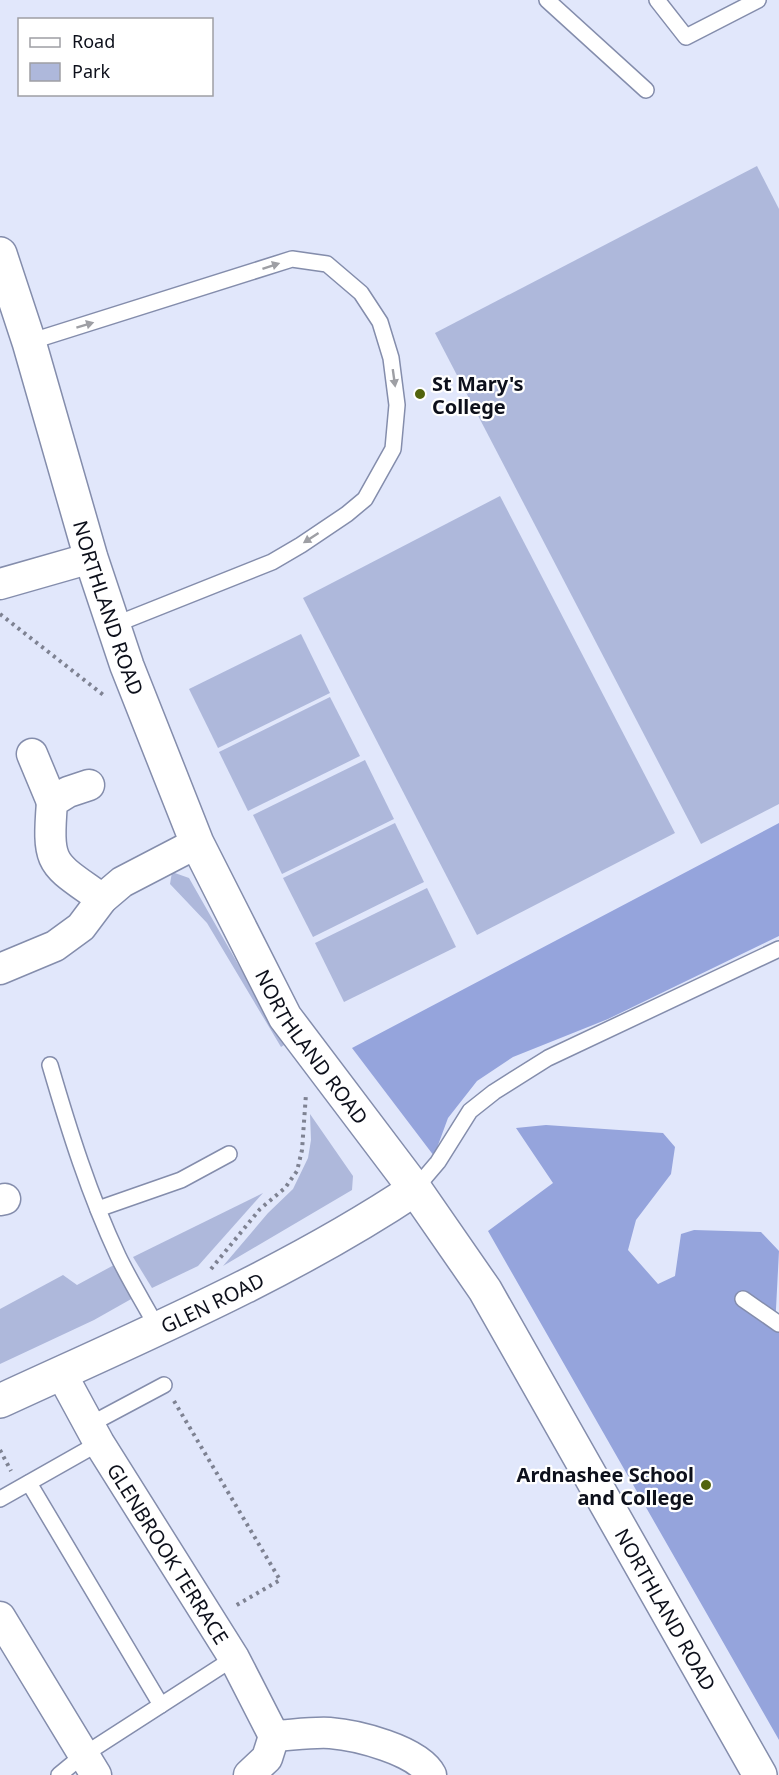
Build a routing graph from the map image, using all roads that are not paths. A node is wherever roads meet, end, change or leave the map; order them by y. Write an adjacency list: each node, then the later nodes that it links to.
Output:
1 (547, 0): 4 (lane)
2 (657, 0): 3 (lane)
3 (758, 0)
4 (646, 90)
5 (0, 254): 6 (main road, NORTHLAND ROAD)
6 (29, 342): 7 (main road, NORTHLAND ROAD); 9 (lane, one-way to 9)
7 (91, 558): 8 (street); 9 (main road, NORTHLAND ROAD)
8 (0, 584)
9 (114, 625): 13 (main road, NORTHLAND ROAD)
10 (32, 754): 12 (street)
11 (89, 785): 12 (street)
12 (52, 802): 14 (street)
13 (196, 843): 14 (street); 19 (main road, NORTHLAND ROAD)
14 (102, 899): 16 (street)
15 (779, 949): 19 (lane)
16 (0, 969)
17 (50, 1065): 20 (lane)
18 (229, 1154): 20 (lane)
19 (415, 1188): 23 (main road, GLEN ROAD); 38 (main road, NORTHLAND ROAD)
20 (98, 1209): 23 (lane)
21 (743, 1299): 22 (lane)
22 (779, 1324)
23 (158, 1329): 24 (main road, GLEN ROAD)
24 (61, 1373): 26 (main road, GLEN ROAD); 27 (street, GLENBROOK TERRACE)
25 (164, 1385): 27 (lane)
26 (0, 1401)
27 (94, 1434): 28 (lane); 31 (street, GLENBROOK TERRACE)
28 (28, 1483): 29 (lane); 32 (lane)
29 (0, 1499)
30 (0, 1617): 34 (street)
31 (234, 1658): 32 (lane); 33 (street, GLENBROOK TERRACE)
32 (161, 1705): 34 (lane)
33 (274, 1736): 36 (street); 37 (street)
34 (89, 1766): 35 (lane)
35 (59, 1775)
36 (249, 1775)
37 (431, 1775)
38 (759, 1775)

